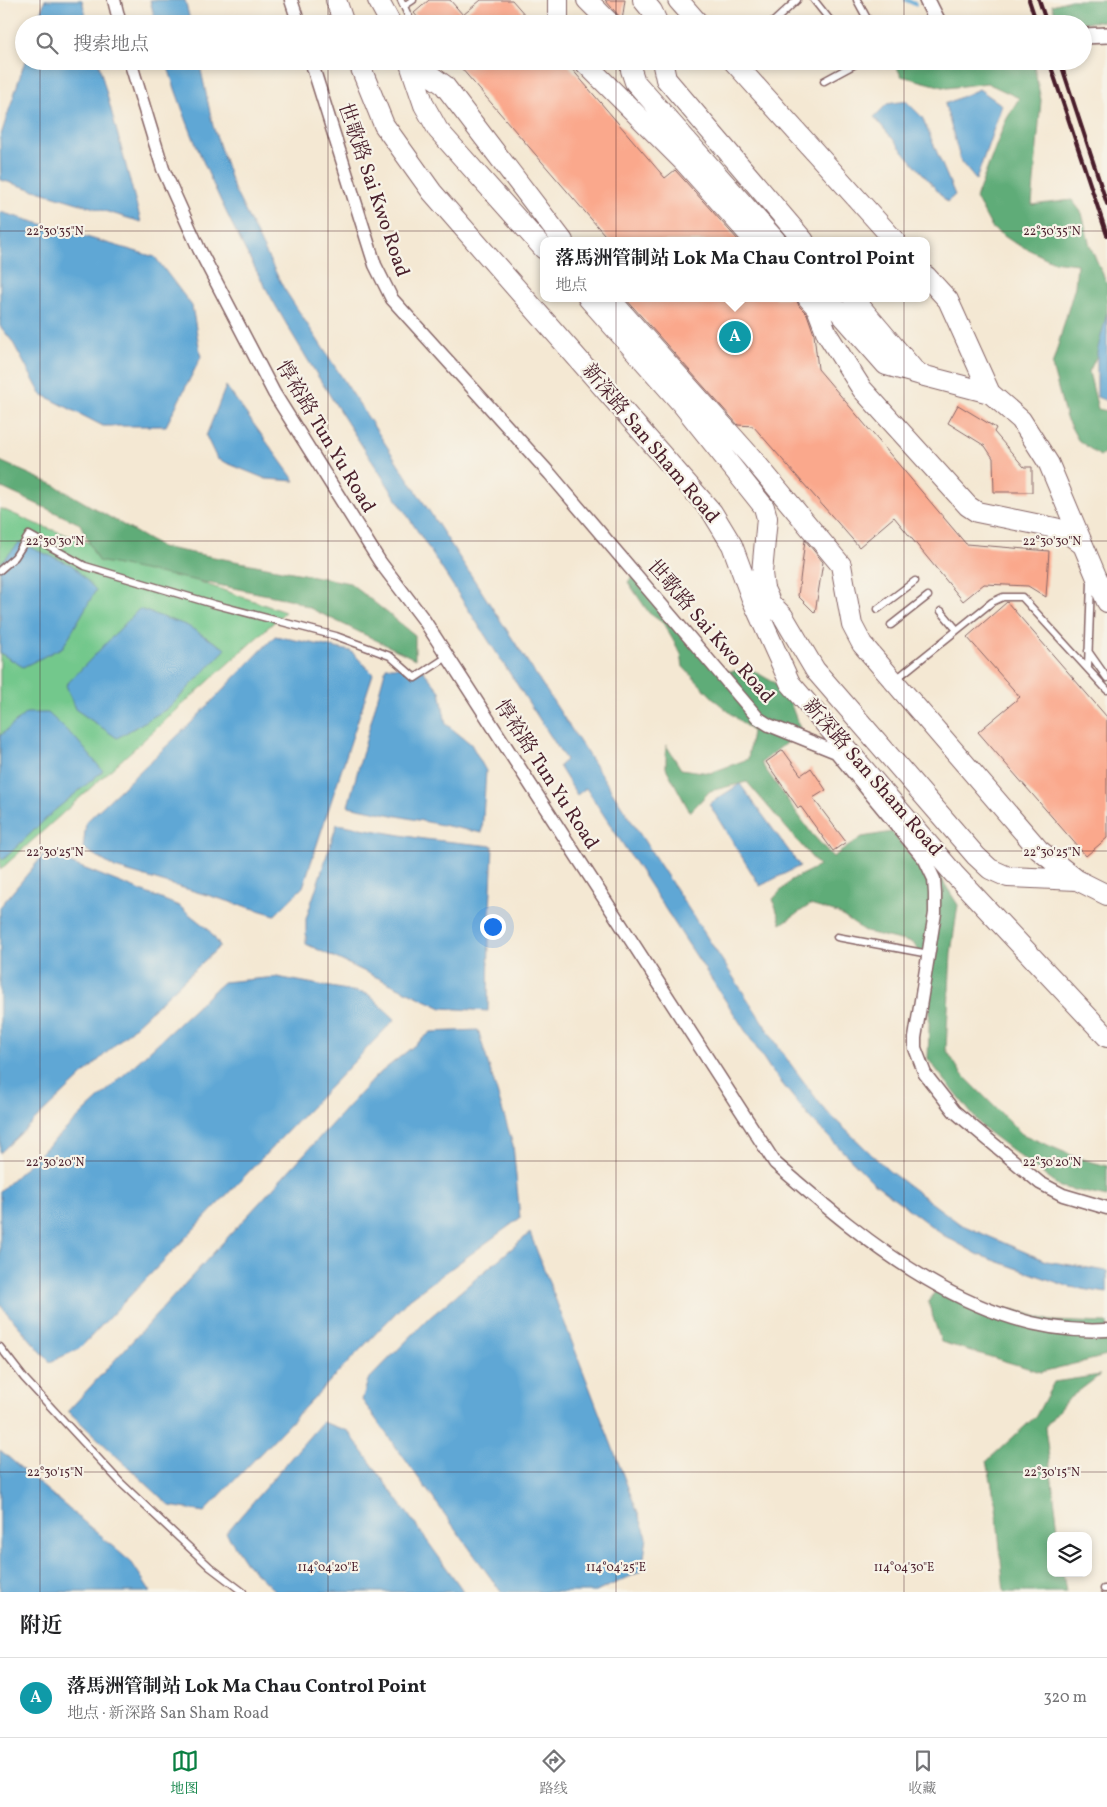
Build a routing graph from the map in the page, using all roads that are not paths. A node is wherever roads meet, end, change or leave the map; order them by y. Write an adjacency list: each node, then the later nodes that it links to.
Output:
1 (114, 0): 15 (street)
2 (291, 0): 16 (street)
3 (336, 0): 17 (main road)
4 (378, 0): 18 (main road)
5 (412, 0): 14 (lane)
6 (558, 0): 20 (main road)
7 (587, 0): 21 (main road)
8 (643, 0): 22 (main road)
9 (678, 0): 23 (main road)
10 (797, 0): 24 (lane)
11 (814, 0): 25 (lane)
12 (857, 0): 26 (lane)
13 (927, 0): 27 (street)
14 (403, 3): 19 (lane)
15 (118, 15)
16 (296, 15)
17 (341, 15)
18 (386, 15)
19 (408, 15)
20 (558, 15)
21 (603, 15)
22 (654, 15)
23 (691, 15)
24 (781, 15)
25 (826, 15)
26 (865, 15)
27 (934, 15)
28 (1107, 35): 29 (street)
29 (1092, 36)
30 (133, 70): 65 (street, 惇裕路 Tun Yu Road)
31 (314, 70): 73 (street, 世歌路 Sai Kwo Road)
32 (362, 70): 74 (main road, 新深路 San Sham Road)
33 (413, 70): 46 (main road)
34 (426, 70): 41 (main road)
35 (592, 70): 42 (main road)
36 (631, 70): 43 (main road)
37 (664, 70): 44 (main road)
38 (741, 70): 45 (main road)
39 (844, 70): 40 (lane)
40 (824, 81)
41 (560, 237)
42 (752, 237)
43 (772, 237)
44 (801, 237)
45 (891, 237)
46 (540, 245)
47 (930, 280): 54 (main road)
48 (592, 302): 70 (main road, 新深路 San Sham Road)
49 (613, 302): 68 (main road, 新深路 San Sham Road)
50 (812, 302): 55 (main road)
51 (831, 302): 53 (main road)
52 (856, 302): 53 (main road)
53 (920, 375): 54 (main road)
54 (990, 393): 55 (main road)
55 (1087, 554): 59 (main road); 64 (lane)
56 (0, 570): 65 (lane)
57 (915, 581): 60 (lane)
58 (928, 596): 62 (lane)
59 (1107, 602)
60 (878, 609)
61 (941, 611): 63 (lane)
62 (891, 625)
63 (957, 630): 66 (lane); 68 (lane)
64 (1088, 651): 66 (lane); 67 (lane)
65 (447, 657): 76 (street, 惇裕路 Tun Yu Road)
66 (1088, 667): 69 (lane)
67 (1107, 678)
68 (894, 681): 70 (main road, 新深路 San Sham Road)
69 (1107, 690)
70 (1077, 880): 71 (main road, 新深路 San Sham Road)
71 (1107, 895)
72 (838, 938): 73 (lane)
73 (929, 954): 75 (street, 世歌路 Sai Kwo Road)
74 (1107, 1037)
75 (1107, 1208)
76 (1107, 1330)
77 (0, 1347): 78 (lane)
78 (243, 1592)

